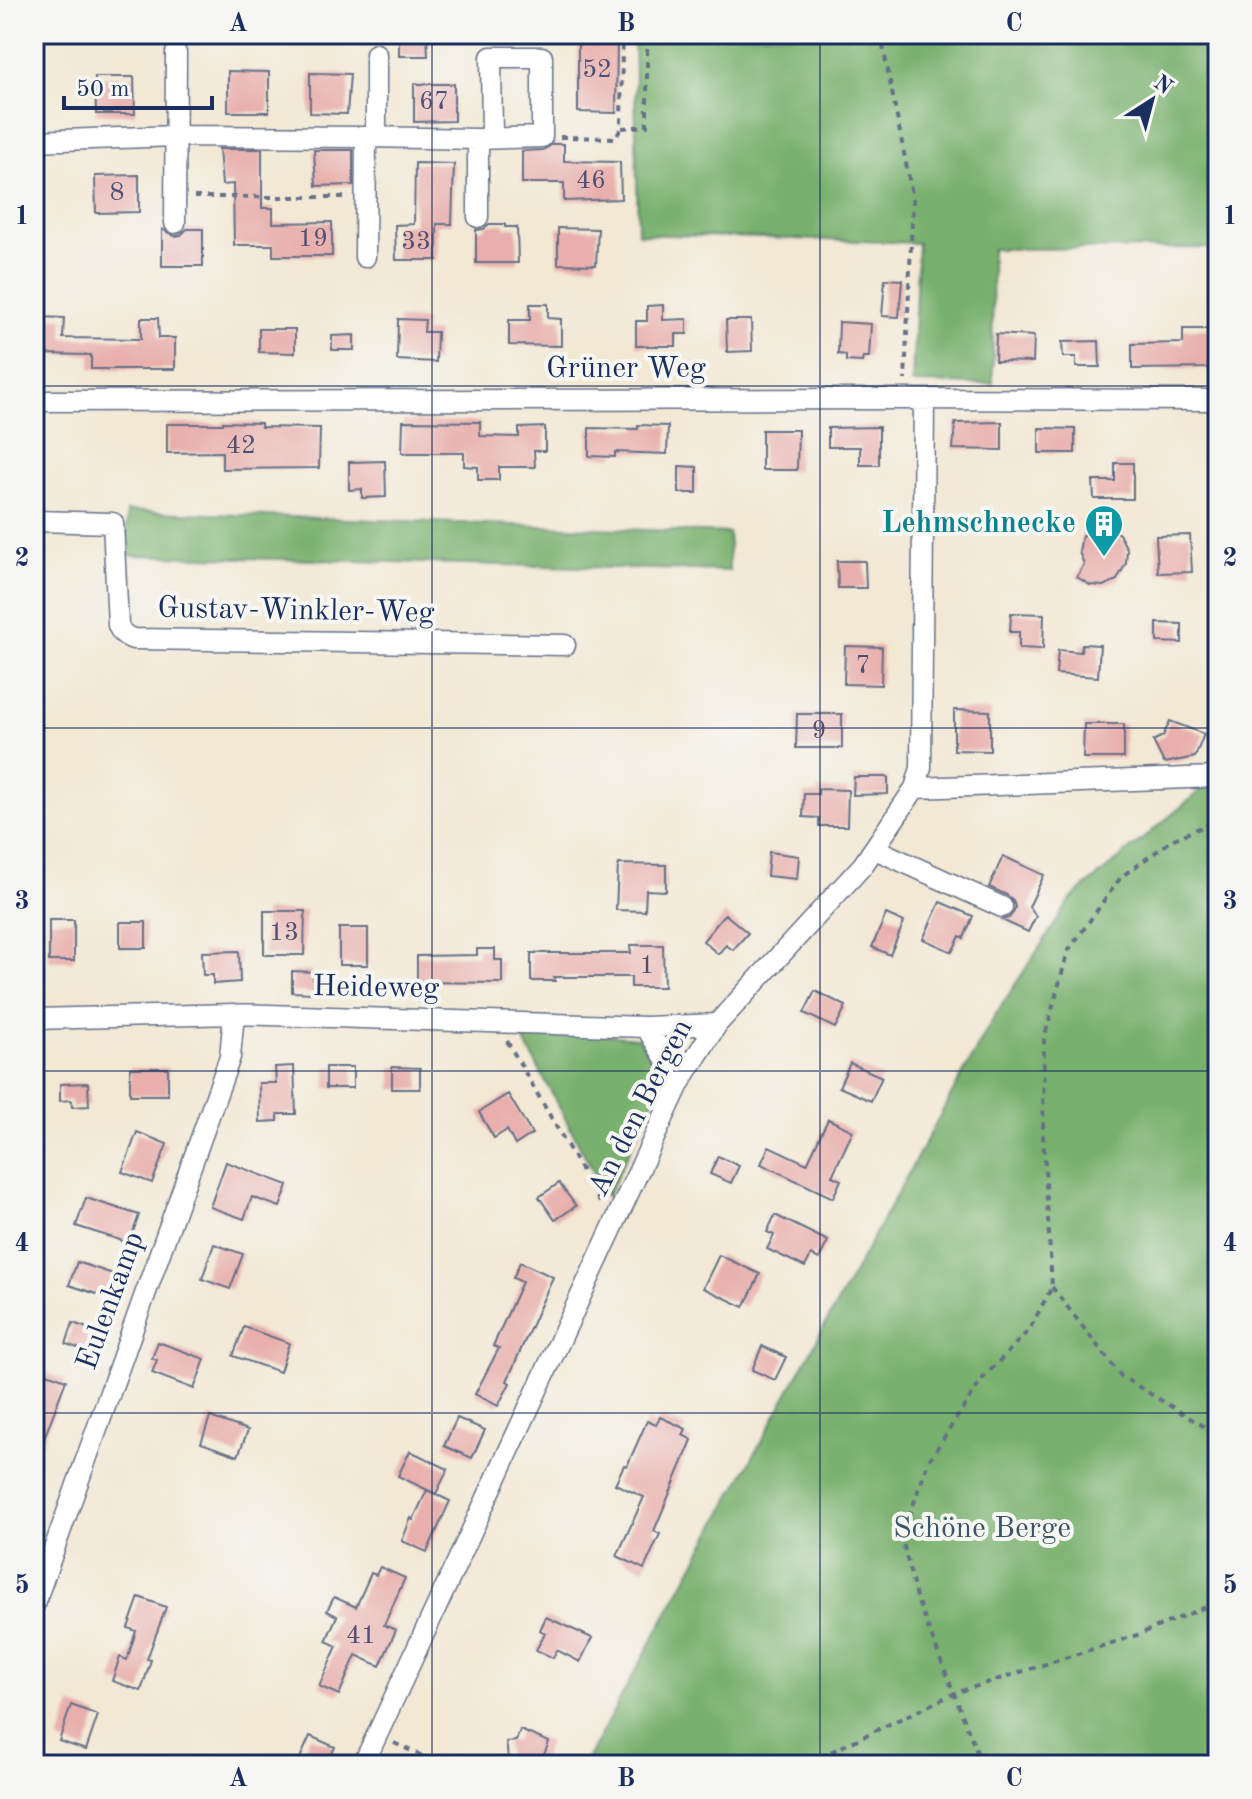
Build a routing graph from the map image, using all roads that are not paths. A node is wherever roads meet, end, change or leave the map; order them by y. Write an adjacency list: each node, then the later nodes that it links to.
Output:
1 (176, 53): 3 (street)
2 (376, 54): 4 (street)
3 (176, 136): 4 (street); 6 (street); 8 (street)
4 (371, 137): 5 (street); 9 (street)
5 (485, 138): 5 (street); 7 (street)
6 (34, 141)
7 (478, 217)
8 (175, 223)
9 (365, 257)
10 (914, 399): 11 (street, Grüner Weg); 12 (street, Grüner Weg); 16 (street, An den Bergen)
11 (1218, 400)
12 (34, 401)
13 (34, 521): 14 (street, Gustav-Winkler-Weg)
14 (565, 645)
15 (1215, 777): 16 (street)
16 (915, 788): 17 (street, An den Bergen)
17 (875, 849): 18 (street); 21 (street, An den Bergen)
18 (1002, 907)
19 (234, 1014): 20 (street, Heideweg); 22 (street, Heideweg); 24 (street, Eulenkamp)
20 (34, 1019)
21 (717, 1024): 22 (street, Heideweg); 23 (street, An den Bergen)
22 (646, 1027): 23 (street)
23 (680, 1082): 25 (street, An den Bergen)
24 (34, 1605)
25 (363, 1765)

